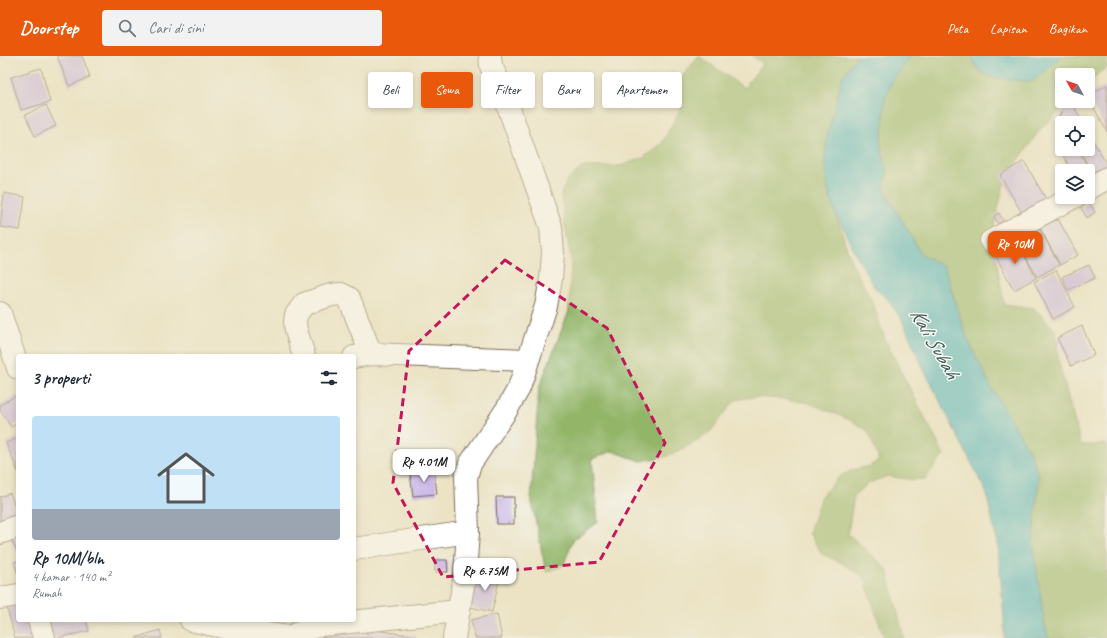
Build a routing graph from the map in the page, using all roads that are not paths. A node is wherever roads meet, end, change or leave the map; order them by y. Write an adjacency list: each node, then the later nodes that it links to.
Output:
1 (490, 56): 9 (street)
2 (1107, 178): 3 (street)
3 (1095, 185)
4 (1061, 204): 5 (street)
5 (992, 241)
6 (0, 313): 10 (street)
7 (303, 354): 8 (street)
8 (363, 356): 9 (street)
9 (527, 360): 12 (street)
10 (16, 362)
11 (16, 527): 13 (street)
12 (468, 532): 14 (street); 17 (street)
13 (0, 534)
14 (356, 549)
15 (16, 595): 16 (street)
16 (0, 598)
17 (459, 612): 21 (street); 24 (street)
18 (40, 622): 22 (street)
19 (200, 622): 23 (street)
20 (353, 622): 23 (street)
21 (356, 622)
22 (44, 638)
23 (288, 638)
24 (454, 638)

